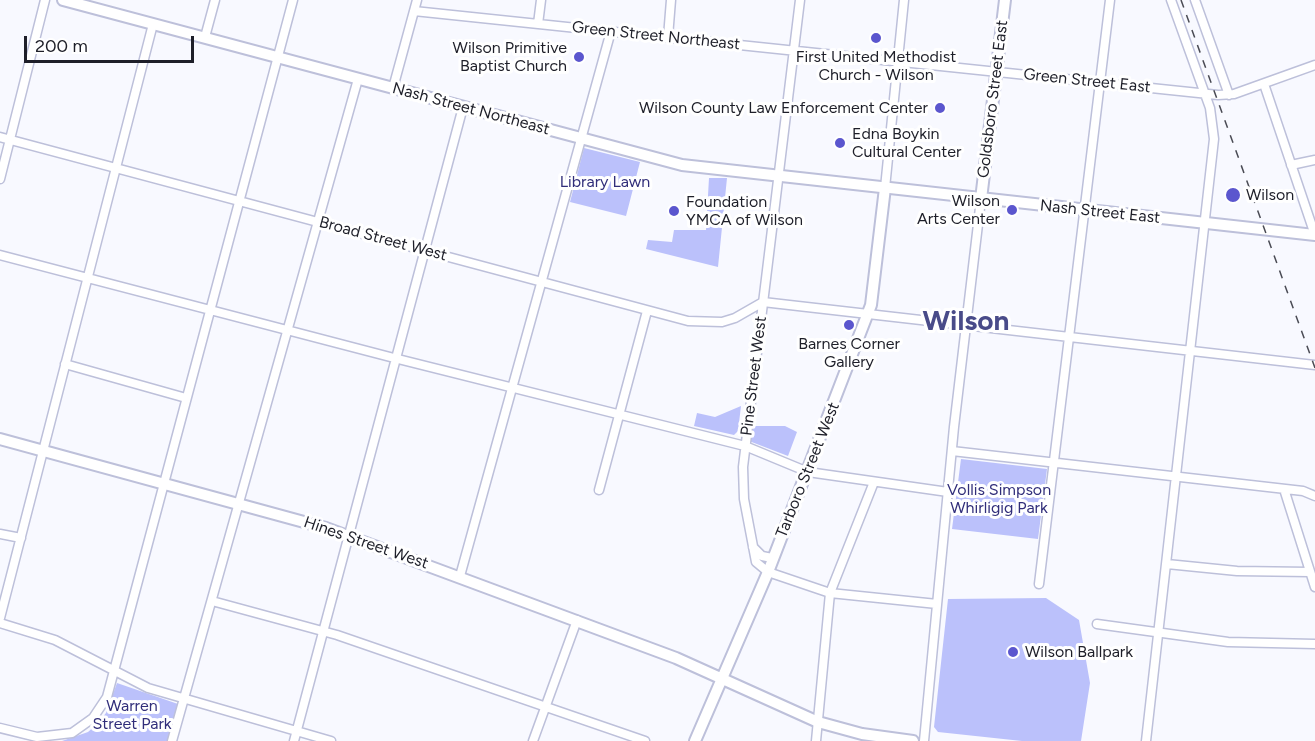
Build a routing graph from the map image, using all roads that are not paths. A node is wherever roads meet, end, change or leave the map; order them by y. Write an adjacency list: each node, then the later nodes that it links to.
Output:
1 (45, 0): 34 (street)
2 (63, 0): 15 (main road, Nash Street Northeast)
3 (215, 0): 18 (street)
4 (293, 0): 21 (street)
5 (417, 0): 14 (street)
6 (541, 0): 16 (street)
7 (671, 0): 19 (street)
8 (800, 0): 20 (street, Pine Street West)
9 (904, 0): 22 (street)
10 (1005, 0): 24 (main road, Goldsboro Street East)
11 (1110, 0): 26 (street)
12 (1171, 0): 29 (street)
13 (1195, 0): 30 (street)
14 (414, 11): 16 (street, Green Street Northeast); 28 (street)
15 (153, 24): 18 (main road, Nash Street Northeast); 37 (street)
16 (538, 24): 17 (street, Green Street Northeast)
17 (610, 31): 19 (street, Green Street Northeast); 33 (street)
18 (205, 37): 21 (main road, Nash Street Northeast)
19 (668, 37): 20 (street, Green Street Northeast)
20 (794, 50): 22 (street, Green Street Northeast); 38 (street, Pine Street West)
21 (278, 57): 25 (main road, Nash Street Northeast); 42 (street)
22 (898, 60): 24 (street, Green Street East); 40 (street)
23 (1315, 65): 27 (street)
24 (996, 71): 26 (street, Green Street East); 41 (main road, Goldsboro Street East)
25 (358, 79): 28 (main road, Nash Street Northeast); 45 (street)
26 (1100, 82): 29 (street, Green Street East); 43 (street)
27 (1264, 84): 30 (street); 36 (street)
28 (393, 88): 31 (main road, Nash Street Northeast)
29 (1205, 94): 30 (street, Green Street East); 46 (street)
30 (1229, 95)
31 (463, 107): 33 (main road, Nash Street Northeast); 48 (street)
32 (0, 137): 34 (street, Broad Street West)
33 (580, 139): 38 (main road, Nash Street Northeast); 51 (street)
34 (10, 140): 37 (street, Broad Street West); 39 (street)
35 (1315, 160): 36 (street)
36 (1291, 165): 44 (street)
37 (116, 168): 42 (street, Broad Street West); 50 (street)
38 (779, 174): 40 (main road, Nash Street Northeast); 52 (street, Pine Street West)
39 (0, 179)
40 (885, 188): 41 (main road, Nash Street East); 55 (main road, Tarboro Street West)
41 (981, 199): 43 (main road, Nash Street East); 56 (street)
42 (239, 202): 45 (street, Broad Street West); 53 (street)
43 (1085, 210): 46 (main road, Nash Street East); 58 (street)
44 (1311, 212): 47 (street)
45 (318, 222): 48 (street, Broad Street West); 57 (street)
46 (1206, 224): 47 (main road, Nash Street East); 59 (street)
47 (1315, 235)
48 (423, 249): 51 (street, Broad Street West); 60 (street)
49 (0, 255): 50 (street)
50 (88, 278): 53 (street); 61 (street)
51 (541, 282): 54 (street, Broad Street West); 63 (street)
52 (763, 302): 54 (street, Broad Street West); 55 (street); 67 (street, Pine Street West)
53 (210, 310): 57 (street); 64 (street)
54 (647, 311): 65 (street)
55 (868, 313): 56 (street); 71 (main road, Tarboro Street West)
56 (968, 325): 58 (street); 69 (street)
57 (287, 330): 60 (street); 79 (street)
58 (1068, 336): 59 (street); 70 (street)
59 (1191, 351): 62 (street); 72 (street)
60 (394, 358): 63 (street); 81 (street)
61 (65, 364): 64 (street); 68 (street)
62 (1315, 365)
63 (512, 387): 65 (street); 88 (street)
64 (186, 398): 73 (street)
65 (621, 414): 67 (street); 76 (street)
66 (0, 439): 68 (main road, Hines Street West)
67 (745, 446): 71 (street); 83 (street, Pine Street West)
68 (43, 451): 73 (main road, Hines Street West); 82 (street)
69 (952, 451): 70 (street); 77 (street)
70 (1053, 464): 72 (street); 89 (street)
71 (808, 472): 74 (street); 84 (main road, Tarboro Street West)
72 (1177, 478): 75 (street); 85 (street)
73 (163, 483): 79 (main road, Hines Street West); 101 (street)
74 (874, 483): 77 (street); 91 (street)
75 (1284, 489): 78 (street); 87 (street)
76 (599, 490)
77 (948, 492): 93 (street)
78 (1315, 496)
79 (238, 503): 81 (main road, Hines Street West); 92 (street)
80 (0, 534): 82 (street)
81 (349, 535): 88 (main road, Hines Street West); 98 (street)
82 (21, 538): 94 (street)
83 (753, 547): 84 (street); 86 (street, Pine Street West)
84 (772, 558): 86 (main road, Tarboro Street West)
85 (1167, 564): 87 (street); 99 (street)
86 (768, 572): 91 (street); 102 (main road, Tarboro Street West)
87 (1310, 572): 90 (street)
88 (460, 576): 95 (main road, Hines Street West)
89 (1040, 584)
90 (1315, 587)
91 (830, 593): 93 (street); 105 (street)
92 (212, 601): 98 (street); 103 (street)
93 (937, 604): 116 (street)
94 (0, 618)
95 (577, 620): 102 (main road, Hines Street West); 104 (street)
96 (0, 623): 101 (street)
97 (1097, 624): 99 (street)
98 (323, 632): 104 (street); 107 (street)
99 (1159, 633): 100 (street); 117 (street)
100 (1315, 644)
101 (114, 672): 103 (street); 106 (street)
102 (722, 678): 105 (main road, Hines Street West); 113 (main road, Tarboro Street West)
103 (184, 699): 107 (street); 108 (street)
104 (545, 707): 111 (street); 112 (street)
105 (818, 722): 114 (street); 115 (main road, Hines Street West)
106 (0, 728)
107 (297, 730): 109 (street); 110 (street)
108 (172, 741)
109 (294, 741)
110 (331, 741)
111 (533, 741)
112 (645, 741)
113 (696, 741)
114 (816, 741)
115 (913, 741)
116 (924, 741)
117 (1146, 741)

